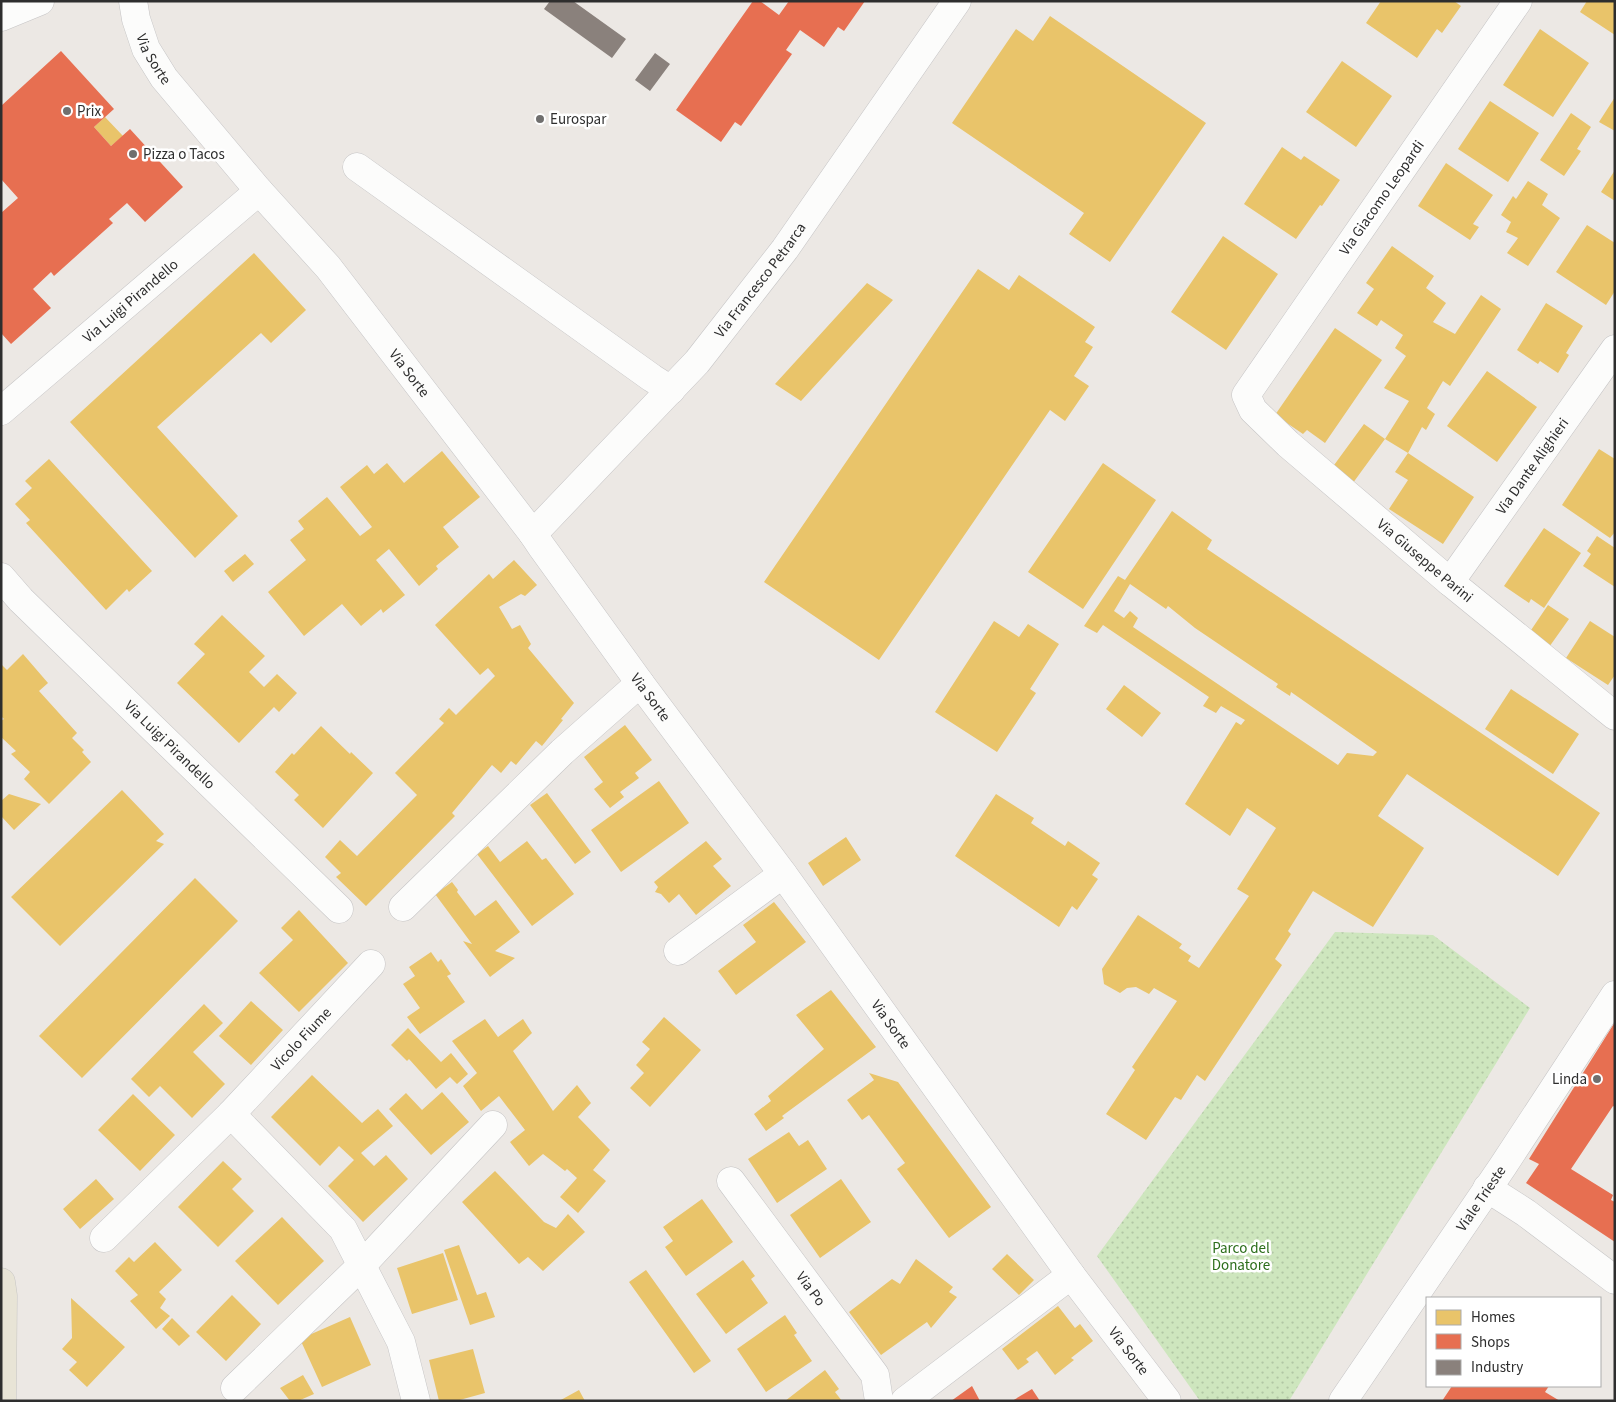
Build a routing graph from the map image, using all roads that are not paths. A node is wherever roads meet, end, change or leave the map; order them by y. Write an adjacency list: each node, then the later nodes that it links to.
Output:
1 (40, 1): 5 (street)
2 (133, 1): 7 (street, Via Sorte)
3 (957, 1): 9 (street, Via Francesco Petrarca)
4 (1518, 1): 10 (street, Via Giacomo Leopardi)
5 (1, 17)
6 (357, 167): 9 (street)
7 (259, 191): 11 (street, Via Luigi Pirandello); 12 (street, Via Sorte)
8 (1615, 350): 14 (street, Via Dante Alighieri)
9 (671, 390): 12 (street, Via Francesco Petrarca)
10 (1246, 395): 14 (street, Via Giuseppe Parini)
11 (1, 411)
12 (533, 534): 15 (street, Via Sorte)
13 (1, 577): 19 (street, Via Luigi Pirandello)
14 (1450, 582): 16 (street, Via Giuseppe Parini)
15 (640, 683): 17 (street, Via Sorte); 18 (street)
16 (1615, 716)
17 (783, 874): 20 (street); 29 (street, Via Sorte)
18 (403, 907)
19 (339, 909)
20 (678, 951)
21 (371, 964): 23 (street, Vicolo Fiume)
22 (1615, 995): 26 (street, Viale Trieste)
23 (232, 1114): 27 (street, Vicolo Fiume); 28 (street)
24 (493, 1126): 28 (street)
25 (731, 1181): 35 (street, Via Po)
26 (1487, 1188): 30 (street); 38 (street, Viale Trieste)
27 (104, 1238)
28 (362, 1265): 32 (street); 34 (street)
29 (1071, 1276): 36 (street); 37 (street, Via Sorte)
30 (1615, 1280)
31 (1, 1282): 33 (main road)
32 (235, 1388)
33 (2, 1401)
34 (416, 1401)
35 (879, 1401)
36 (906, 1401)
37 (1167, 1401)
38 (1343, 1401)

